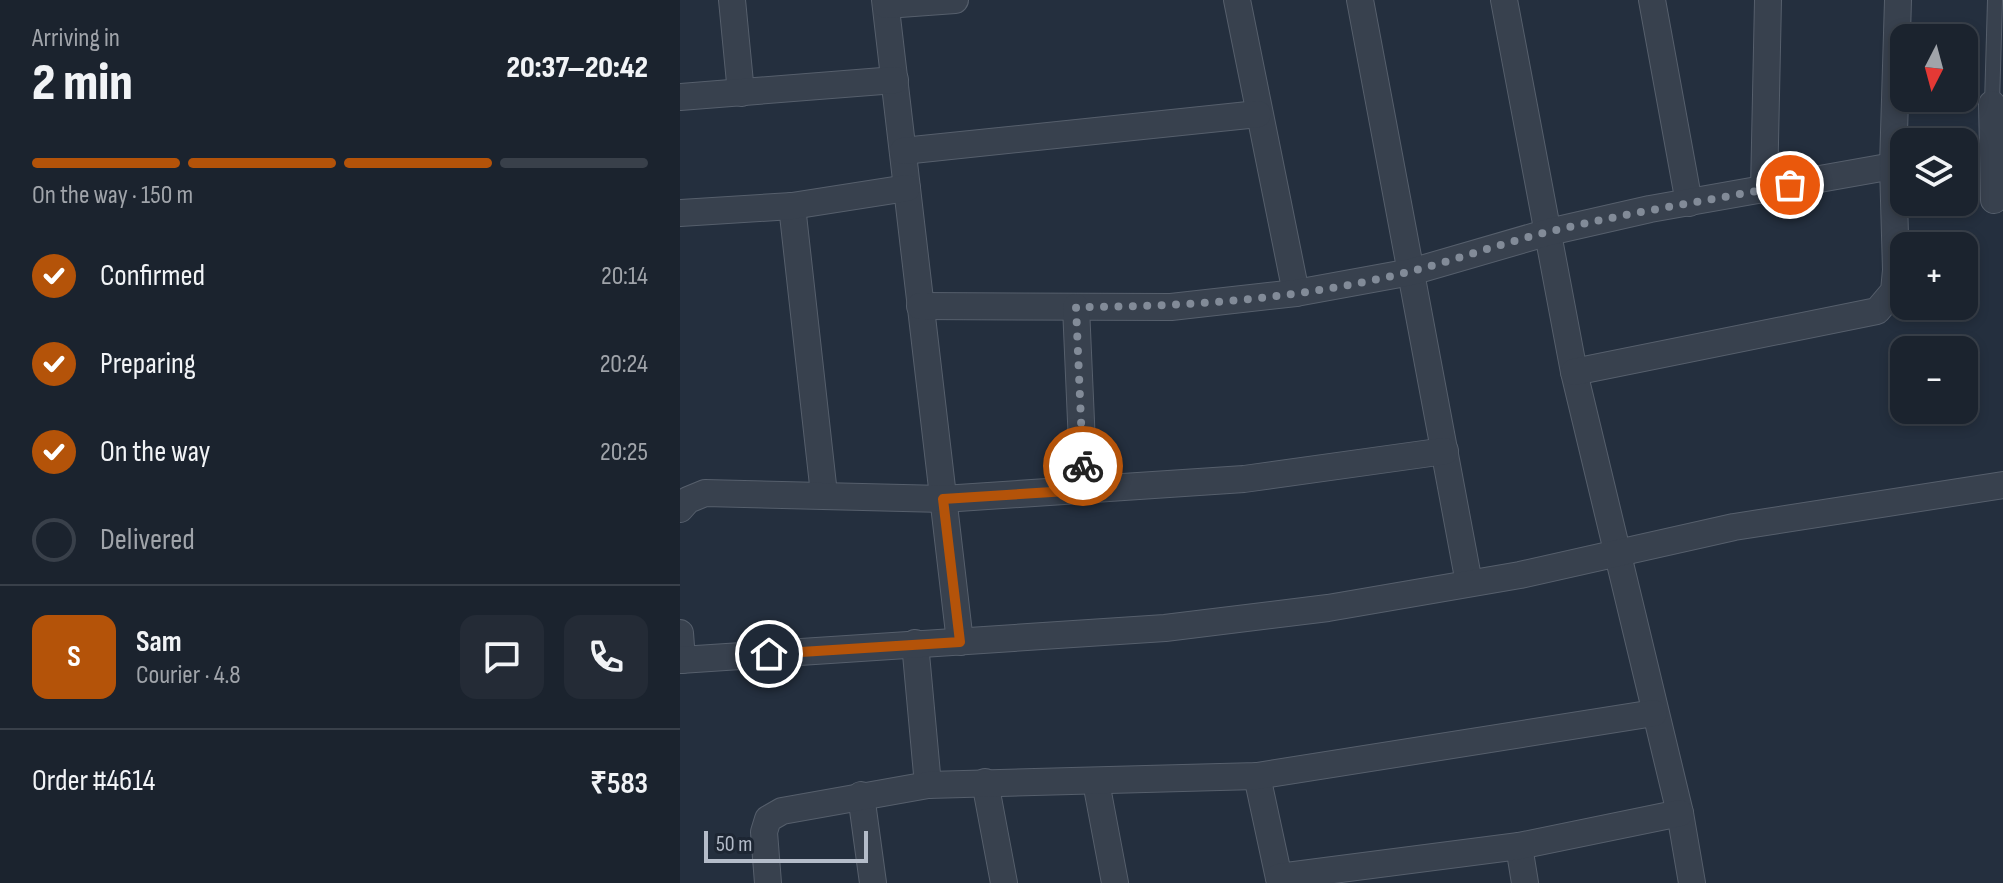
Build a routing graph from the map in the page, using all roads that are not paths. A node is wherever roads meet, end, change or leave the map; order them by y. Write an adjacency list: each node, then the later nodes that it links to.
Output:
1 (732, 0): 12 (street)
2 (955, 0): 10 (street)
3 (1237, 0): 15 (street)
4 (1360, 0): 27 (street)
5 (1504, 0): 26 (street)
6 (1652, 0): 22 (street)
7 (1768, 0): 20 (street)
8 (1898, 0): 16 (street)
9 (1995, 0): 14 (lane)
10 (886, 2): 11 (street)
11 (895, 80): 12 (street); 17 (street)
12 (741, 93): 13 (street)
13 (680, 97)
14 (1992, 104): 21 (street)
15 (1258, 114): 17 (street); 28 (street)
16 (1894, 128)
17 (903, 151): 19 (street)
18 (1890, 167): 20 (street)
19 (907, 188): 23 (street); 29 (street)
20 (1764, 190): 22 (street)
21 (1994, 200)
22 (1689, 203): 26 (street)
23 (792, 206): 24 (street); 35 (street)
24 (680, 213)
25 (1893, 216): 31 (street)
26 (1549, 232): 27 (street); 31 (street)
27 (1411, 272): 28 (street); 32 (street)
28 (1296, 293): 30 (street)
29 (920, 306): 30 (street); 36 (street)
30 (1076, 307): 34 (street)
31 (1574, 372): 38 (street)
32 (1445, 451): 34 (street); 39 (street)
33 (2003, 485): 38 (street)
34 (1084, 490): 36 (street)
35 (824, 494): 36 (street); 37 (street)
36 (943, 499): 41 (street)
37 (680, 509)
38 (1616, 555): 39 (street); 44 (street)
39 (1469, 583): 41 (street)
40 (680, 633): 43 (street)
41 (960, 642): 42 (street)
42 (915, 643): 43 (street); 48 (street)
43 (681, 660)
44 (1654, 713): 45 (street); 50 (street)
45 (1257, 776): 47 (street); 53 (street)
46 (985, 782): 47 (street); 48 (street); 56 (street)
47 (1096, 782): 57 (street)
48 (928, 785): 49 (street)
49 (861, 795): 54 (street); 55 (street)
50 (1680, 813): 51 (street); 59 (street)
51 (1519, 846): 52 (street); 58 (street)
52 (1407, 872): 53 (street)
53 (1279, 880)
54 (768, 883)
55 (873, 883)
56 (1004, 883)
57 (1115, 883)
58 (1525, 883)
59 (1692, 883)

